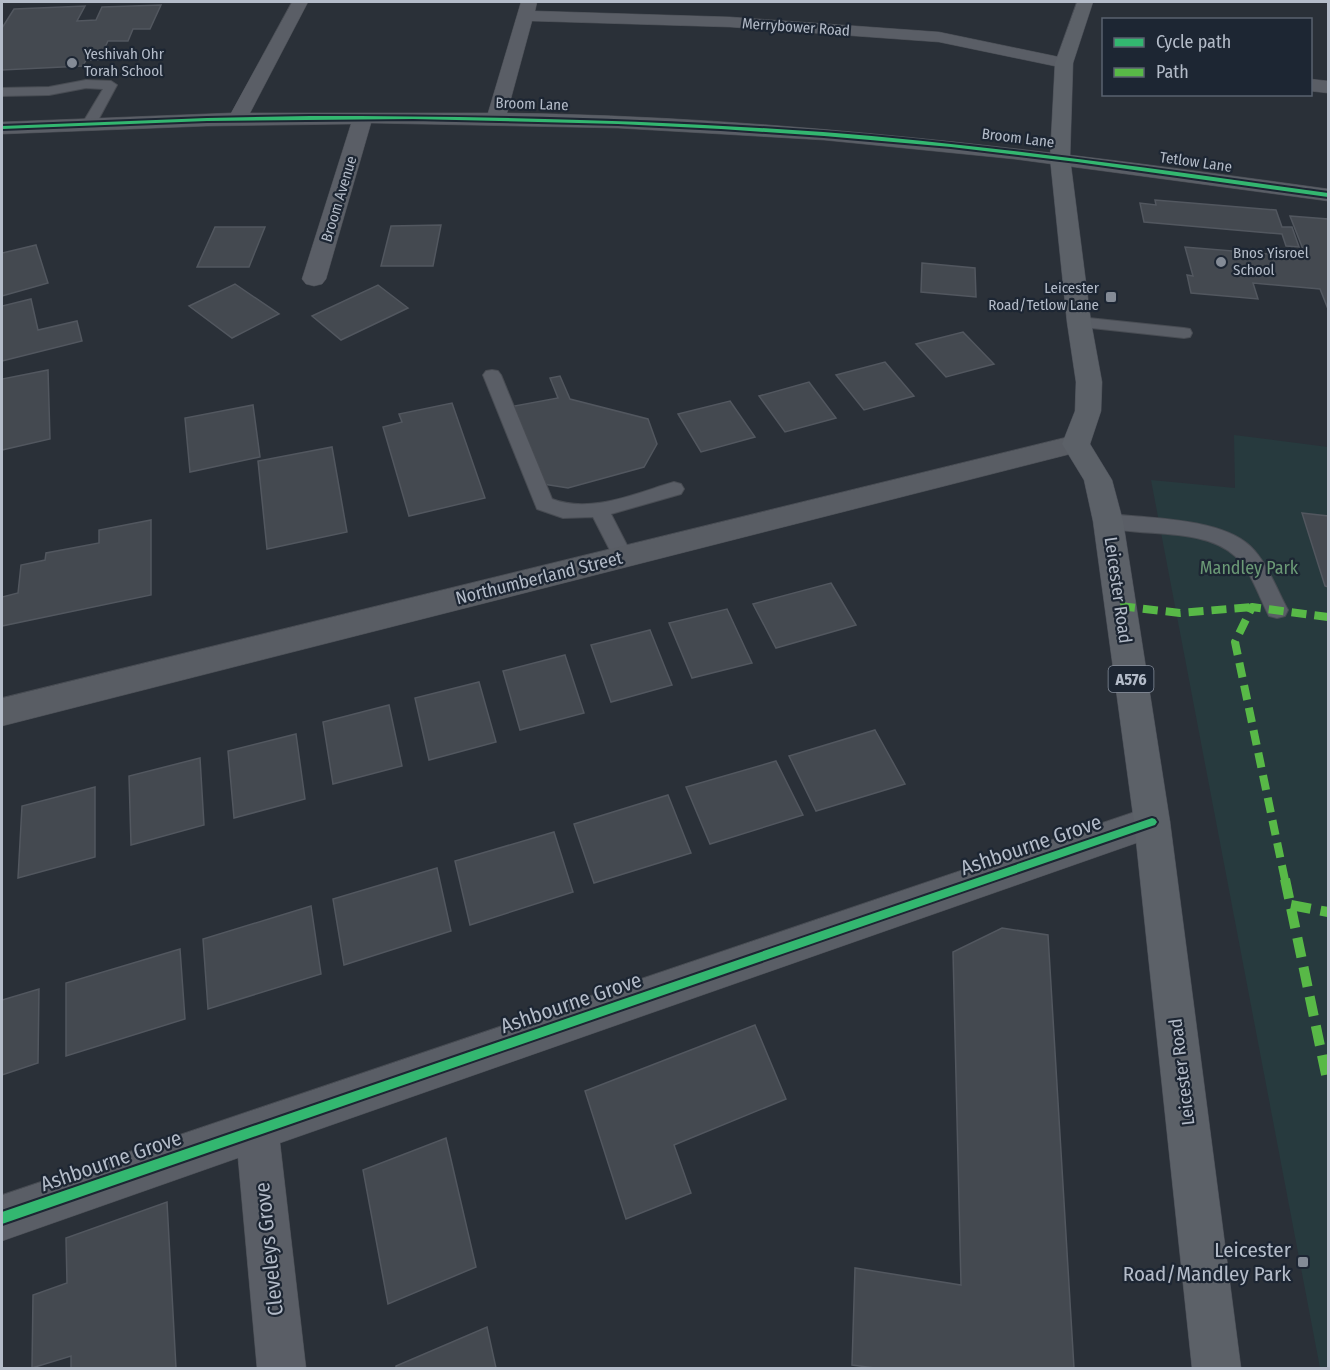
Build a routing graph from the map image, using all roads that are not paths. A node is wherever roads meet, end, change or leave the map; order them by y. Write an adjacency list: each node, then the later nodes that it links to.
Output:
1 (300, 2): 10 (street)
2 (1085, 2): 4 (main road)
3 (527, 9): 4 (street, Merrybower Road); 9 (street)
4 (1064, 63): 13 (main road)
5 (1312, 85): 6 (street)
6 (1329, 87)
7 (2, 92): 11 (lane)
8 (363, 118): 9 (street, Broom Lane); 10 (street, Broom Lane); 15 (street, Broom Avenue)
9 (496, 118): 13 (street, Broom Lane)
10 (237, 120): 11 (street, Broom Lane)
11 (89, 124): 12 (street, Broom Lane)
12 (2, 128)
13 (1060, 158): 14 (street, Tetlow Lane); 16 (main road)
14 (1329, 195)
15 (314, 279)
16 (1079, 322): 17 (lane); 19 (main road)
17 (1184, 333)
18 (492, 375): 21 (lane)
19 (1076, 444): 22 (main road, Leicester Road / A576); 23 (street, Northumberland Street)
20 (674, 489): 21 (lane)
21 (599, 510): 23 (lane)
22 (1108, 521): 24 (lane); 26 (main road, Leicester Road / A576)
23 (623, 557): 25 (street, Northumberland Street)
24 (1277, 610)
25 (2, 712)
26 (1152, 822): 27 (street, Ashbourne Grove); 30 (main road, Leicester Road / A576)
27 (257, 1130): 28 (street, Ashbourne Grove); 29 (street, Cleveleys Grove)
28 (2, 1218)
29 (282, 1368)
30 (1217, 1368)

